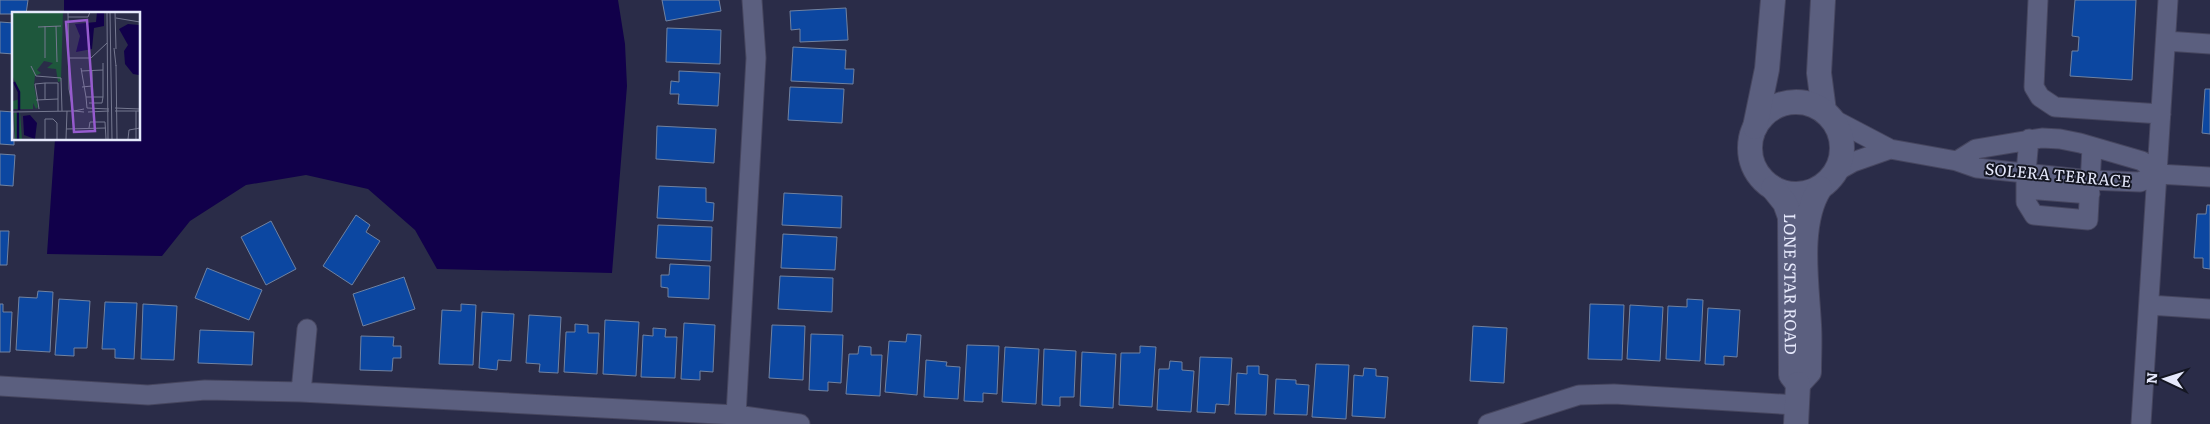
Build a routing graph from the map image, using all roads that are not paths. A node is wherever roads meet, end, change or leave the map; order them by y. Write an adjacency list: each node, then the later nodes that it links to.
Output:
1 (752, 0): 28 (street)
2 (1773, 0): 10 (street)
3 (1824, 0): 8 (street)
4 (2038, 0): 9 (street)
5 (2168, 0): 6 (street)
6 (2166, 41): 7 (street); 9 (street)
7 (2210, 44)
8 (1827, 114): 10 (street); 13 (street, SOLERA TERRACE); 15 (street)
9 (2161, 114): 16 (street)
10 (1754, 128): 20 (street)
11 (2029, 139): 12 (street, SOLERA TERRACE); 14 (street, SOLERA TERRACE); 18 (street)
12 (2092, 147): 16 (street, SOLERA TERRACE); 19 (street)
13 (1890, 149): 14 (street, SOLERA TERRACE); 15 (street, SOLERA TERRACE)
14 (1957, 161): 18 (street, SOLERA TERRACE)
15 (1837, 171): 21 (street)
16 (2158, 174): 17 (street, SOLERA TERRACE); 19 (street, SOLERA TERRACE); 22 (street)
17 (2210, 177)
18 (2026, 180): 19 (street, SOLERA TERRACE); 19 (street)
19 (2090, 187)
20 (1773, 188): 21 (street); 27 (street, LONE STAR ROAD)
21 (1820, 188): 27 (street, LONE STAR ROAD)
22 (2149, 305): 23 (street); 31 (street)
23 (2210, 309)
24 (307, 329): 26 (street)
25 (0, 386): 26 (street)
26 (301, 392): 28 (street)
27 (1797, 404): 30 (street)
28 (736, 415): 29 (street)
29 (800, 424)
30 (1488, 424)
31 (2141, 424)

